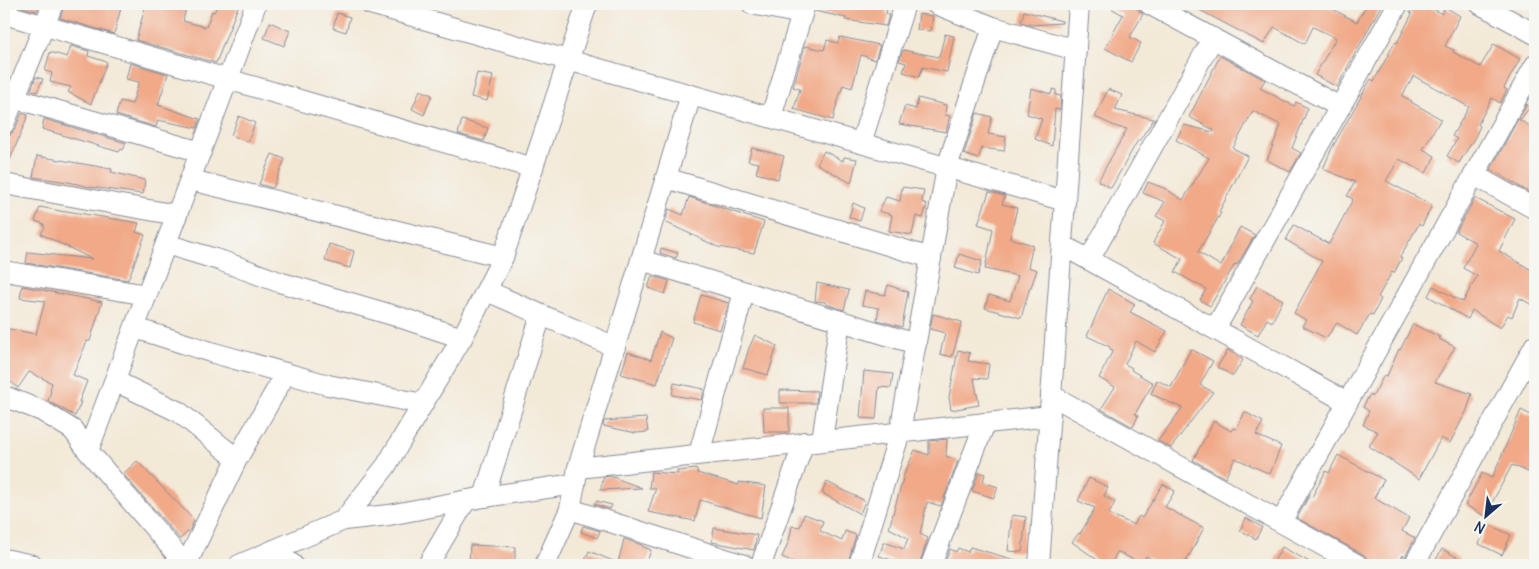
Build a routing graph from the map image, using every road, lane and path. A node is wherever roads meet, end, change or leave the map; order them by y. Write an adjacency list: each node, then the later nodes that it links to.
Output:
1 (53, 4): 14 (street)
2 (256, 4): 21 (street)
3 (370, 4): 19 (street)
4 (587, 4): 19 (street)
5 (752, 4): 12 (street)
6 (906, 4): 27 (street)
7 (936, 4): 15 (street)
8 (1079, 4): 18 (street)
9 (1150, 4): 17 (street)
10 (1398, 4): 24 (street)
11 (1480, 4): 16 (street)
12 (803, 9): 25 (street)
13 (4, 14): 14 (street)
14 (44, 25): 21 (street); 23 (street)
15 (993, 27): 18 (street); 29 (street)
16 (1535, 34)
17 (1213, 38): 24 (street); 43 (street)
18 (1076, 50): 35 (street)
19 (569, 60): 22 (street); 30 (street)
20 (1535, 65): 31 (street)
21 (228, 80): 28 (street); 30 (street)
22 (691, 95): 25 (street); 32 (street)
23 (14, 98): 26 (street); 28 (street)
24 (1340, 107): 51 (street)
25 (770, 117): 27 (street)
26 (4, 124)
27 (861, 143): 29 (street)
28 (202, 152): 33 (street)
29 (947, 167): 35 (street); 41 (street)
30 (533, 168): 40 (street)
31 (1474, 175): 36 (street); 60 (street)
32 (666, 178): 41 (street); 42 (street)
33 (191, 180): 37 (street); 40 (street)
34 (4, 184): 37 (street)
35 (1065, 201): 39 (street)
36 (1535, 209)
37 (177, 215): 38 (street)
38 (166, 244): 47 (street); 52 (street)
39 (1062, 245): 43 (street); 58 (street)
40 (503, 258): 45 (street)
41 (931, 258): 53 (street)
42 (641, 260): 46 (street); 55 (street)
43 (1089, 260): 51 (street)
44 (4, 271): 47 (street)
45 (487, 291): 48 (street); 52 (street)
46 (744, 292): 49 (street); 67 (street)
47 (147, 296): 50 (street)
48 (541, 316): 55 (street); 70 (street)
49 (840, 321): 53 (street); 65 (street)
50 (135, 328): 56 (street); 57 (street)
51 (1215, 329): 60 (street)
52 (462, 338): 61 (street)
53 (916, 344): 64 (street)
54 (1535, 346): 88 (street)
55 (614, 347): 69 (street)
56 (286, 373): 61 (street); 68 (street)
57 (115, 381): 66 (street); 68 (street)
58 (1051, 395): 62 (street); 73 (street)
59 (4, 396): 66 (street)
60 (1348, 402): 73 (street)
61 (423, 404): 72 (street)
62 (1050, 416): 63 (street); 76 (street)
63 (985, 422): 64 (street); 86 (street)
64 (900, 432): 65 (street); 85 (street)
65 (813, 442): 67 (street); 84 (street)
66 (88, 451): 78 (street)
67 (699, 454): 69 (street)
68 (237, 459): 78 (street)
69 (576, 476): 70 (street); 71 (street)
70 (475, 499): 72 (street); 81 (street)
71 (570, 509): 82 (street); 83 (street)
72 (344, 520): 74 (street)
73 (1281, 522): 87 (street)
74 (274, 550): 79 (street); 80 (street)
75 (4, 559): 77 (street)
76 (1045, 562)
77 (33, 565)
78 (186, 565)
79 (239, 565)
80 (293, 565)
81 (428, 565)
82 (545, 565)
83 (744, 565)
84 (761, 565)
85 (859, 565)
86 (931, 565)
87 (1358, 565)
88 (1414, 565)

